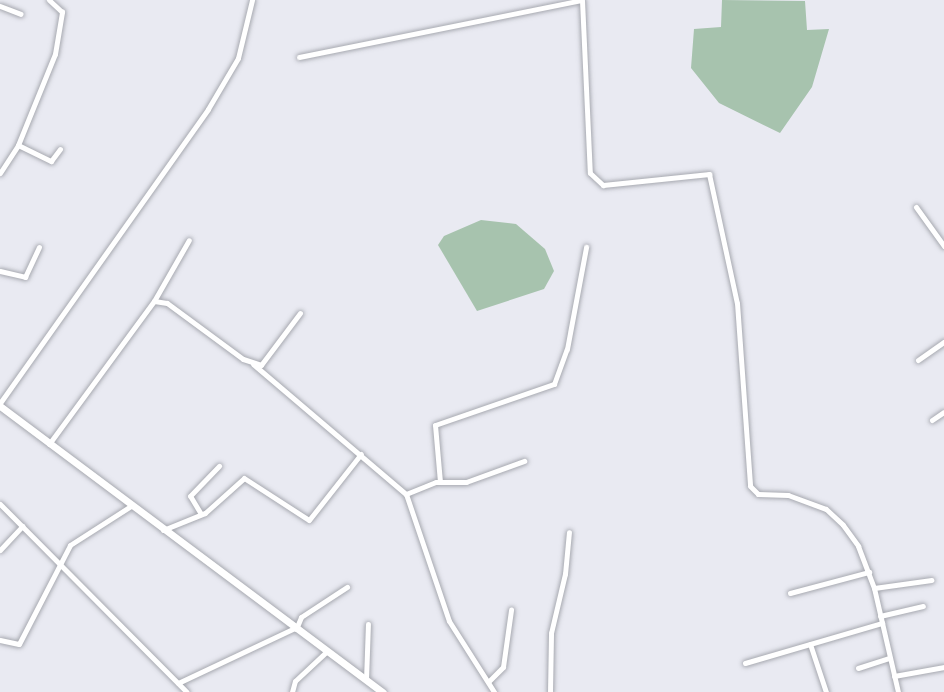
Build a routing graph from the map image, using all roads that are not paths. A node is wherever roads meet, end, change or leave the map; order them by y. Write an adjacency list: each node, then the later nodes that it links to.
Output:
1 (49, 0): 7 (street)
2 (252, 0): 21 (street)
3 (581, 0): 6 (street); 38 (street)
4 (0, 6): 5 (street)
5 (21, 14)
6 (299, 57)
7 (18, 145): 8 (street); 9 (street)
8 (61, 149)
9 (0, 173)
10 (916, 206): 12 (street)
11 (188, 240): 16 (street)
12 (944, 246)
13 (40, 247): 15 (street)
14 (586, 247): 28 (street)
15 (0, 271)
16 (154, 301): 20 (street); 24 (street)
17 (300, 313): 20 (street)
18 (944, 342): 19 (street)
19 (918, 360)
20 (253, 364): 25 (street)
21 (0, 405): 24 (street)
22 (944, 412): 23 (street)
23 (932, 420)
24 (49, 444): 31 (street)
25 (361, 454): 29 (street); 32 (street)
26 (524, 461): 28 (street)
27 (219, 466): 32 (street)
28 (440, 482): 29 (street)
29 (405, 494): 58 (street)
30 (0, 504): 33 (street)
31 (131, 506): 34 (street); 37 (street)
32 (201, 514): 34 (street)
33 (22, 526): 36 (street); 37 (street)
34 (163, 530): 48 (street)
35 (569, 531): 64 (street)
36 (0, 550)
37 (63, 564): 49 (street); 59 (street)
38 (869, 572): 41 (street); 42 (street)
39 (931, 580): 41 (street)
40 (347, 587): 48 (street)
41 (874, 588): 45 (street)
42 (790, 593)
43 (923, 606): 45 (street)
44 (511, 610): 58 (street)
45 (880, 616): 47 (street)
46 (368, 624): 57 (street)
47 (882, 624): 50 (street); 52 (street)
48 (295, 629): 51 (street); 59 (street)
49 (0, 640)
50 (810, 644): 53 (street); 65 (street)
51 (326, 652): 57 (street); 61 (street)
52 (889, 658): 55 (street); 56 (street)
53 (745, 663)
54 (944, 667): 56 (street)
55 (858, 668)
56 (894, 676): 66 (street)
57 (366, 680): 62 (street)
58 (489, 681): 63 (street)
59 (178, 683): 60 (street)
60 (187, 692)
61 (292, 692)
62 (383, 692)
63 (494, 692)
64 (550, 692)
65 (826, 692)
66 (898, 692)

